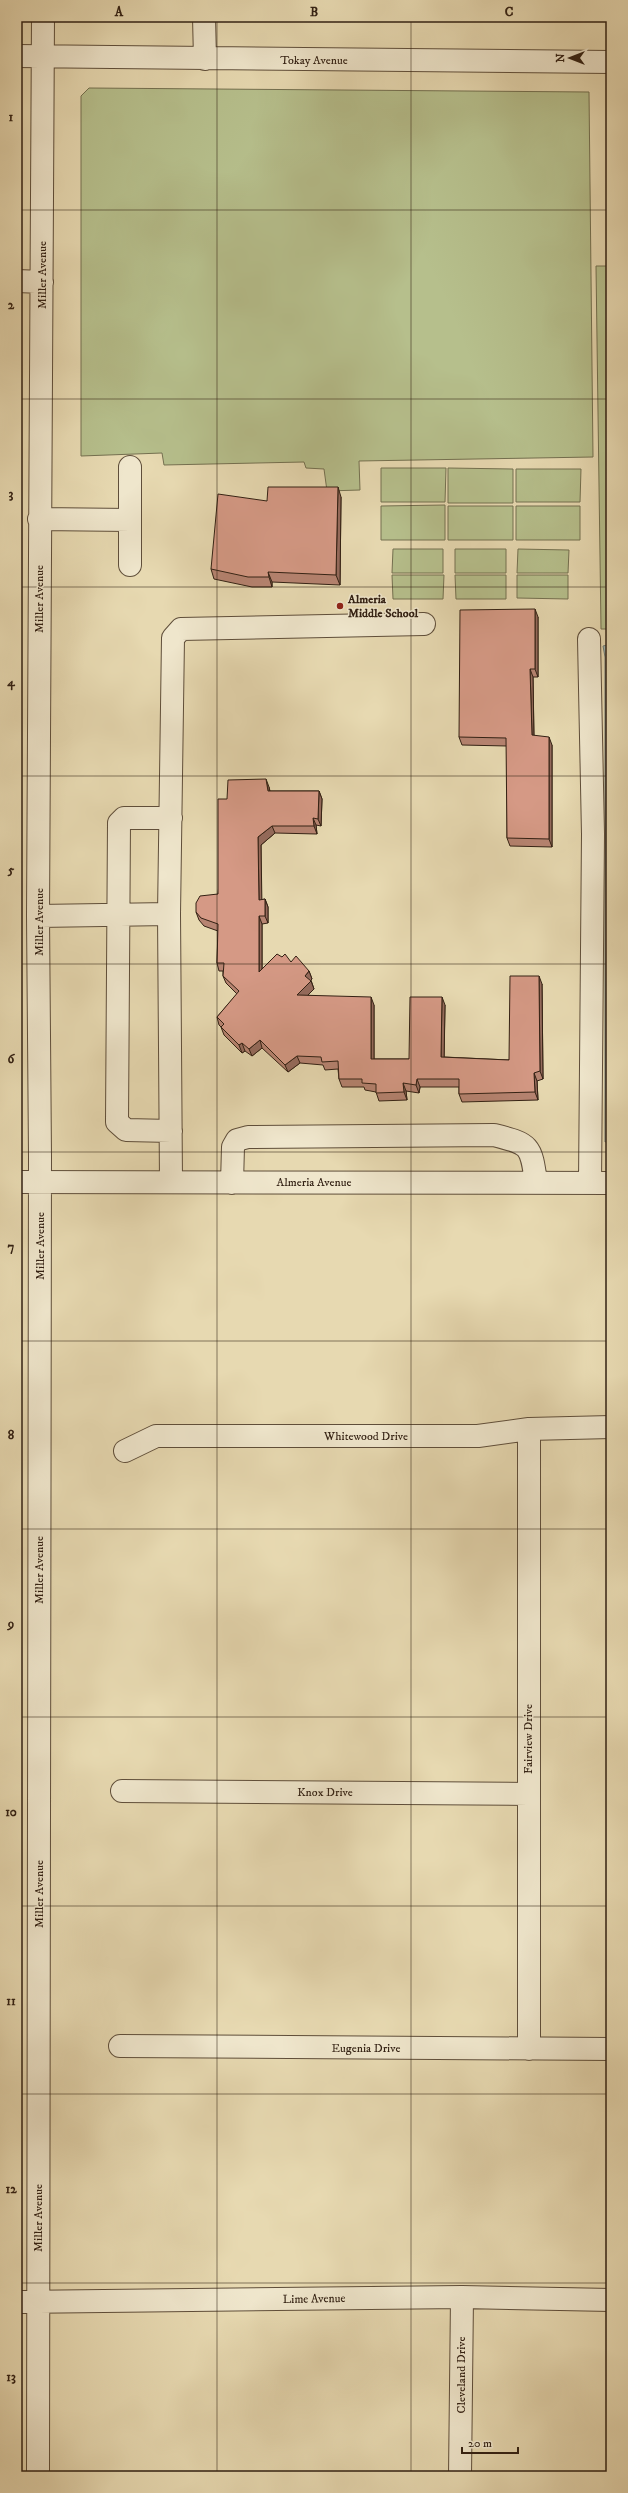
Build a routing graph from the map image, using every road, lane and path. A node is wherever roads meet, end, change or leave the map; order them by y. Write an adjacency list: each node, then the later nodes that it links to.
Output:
1 (43, 17): 4 (street, Miller Avenue)
2 (204, 17): 5 (street)
3 (17, 56): 4 (street, Tokay Avenue)
4 (43, 58): 5 (street, Tokay Avenue); 8 (street, Miller Avenue)
5 (205, 59): 6 (street, Tokay Avenue)
6 (611, 62)
7 (17, 282): 8 (street)
8 (42, 282): 10 (street, Miller Avenue)
9 (130, 467): 11 (street)
10 (39, 519): 11 (street); 18 (street, Miller Avenue)
11 (130, 520): 12 (street)
12 (130, 565)
13 (424, 624): 15 (street)
14 (590, 639): 25 (street)
15 (171, 818): 16 (street); 17 (street)
16 (118, 914): 17 (street); 18 (street); 19 (street)
17 (169, 914): 19 (street)
18 (38, 916): 22 (street, Miller Avenue)
19 (171, 1131): 20 (street)
20 (171, 1181): 22 (street, Almeria Avenue); 24 (street, Almeria Avenue)
21 (17, 1182): 22 (street, Almeria Avenue)
22 (40, 1182): 36 (street, Miller Avenue)
23 (536, 1182): 24 (street, Almeria Avenue); 24 (street); 25 (street, Almeria Avenue)
24 (232, 1183)
25 (601, 1183)
26 (611, 1427): 27 (street, Whitewood Drive)
27 (529, 1429): 28 (street, Whitewood Drive); 30 (street, Fairview Drive)
28 (125, 1451)
29 (122, 1791): 30 (street, Knox Drive)
30 (528, 1794): 32 (street, Fairview Drive)
31 (120, 2046): 32 (street, Eugenia Drive)
32 (530, 2049): 33 (street, Eugenia Drive)
33 (611, 2049)
34 (462, 2297): 35 (street, Lime Avenue); 36 (street, Lime Avenue); 38 (street, Cleveland Drive)
35 (611, 2300)
36 (28, 2302): 37 (street, Miller Avenue)
37 (38, 2476)
38 (460, 2476)

